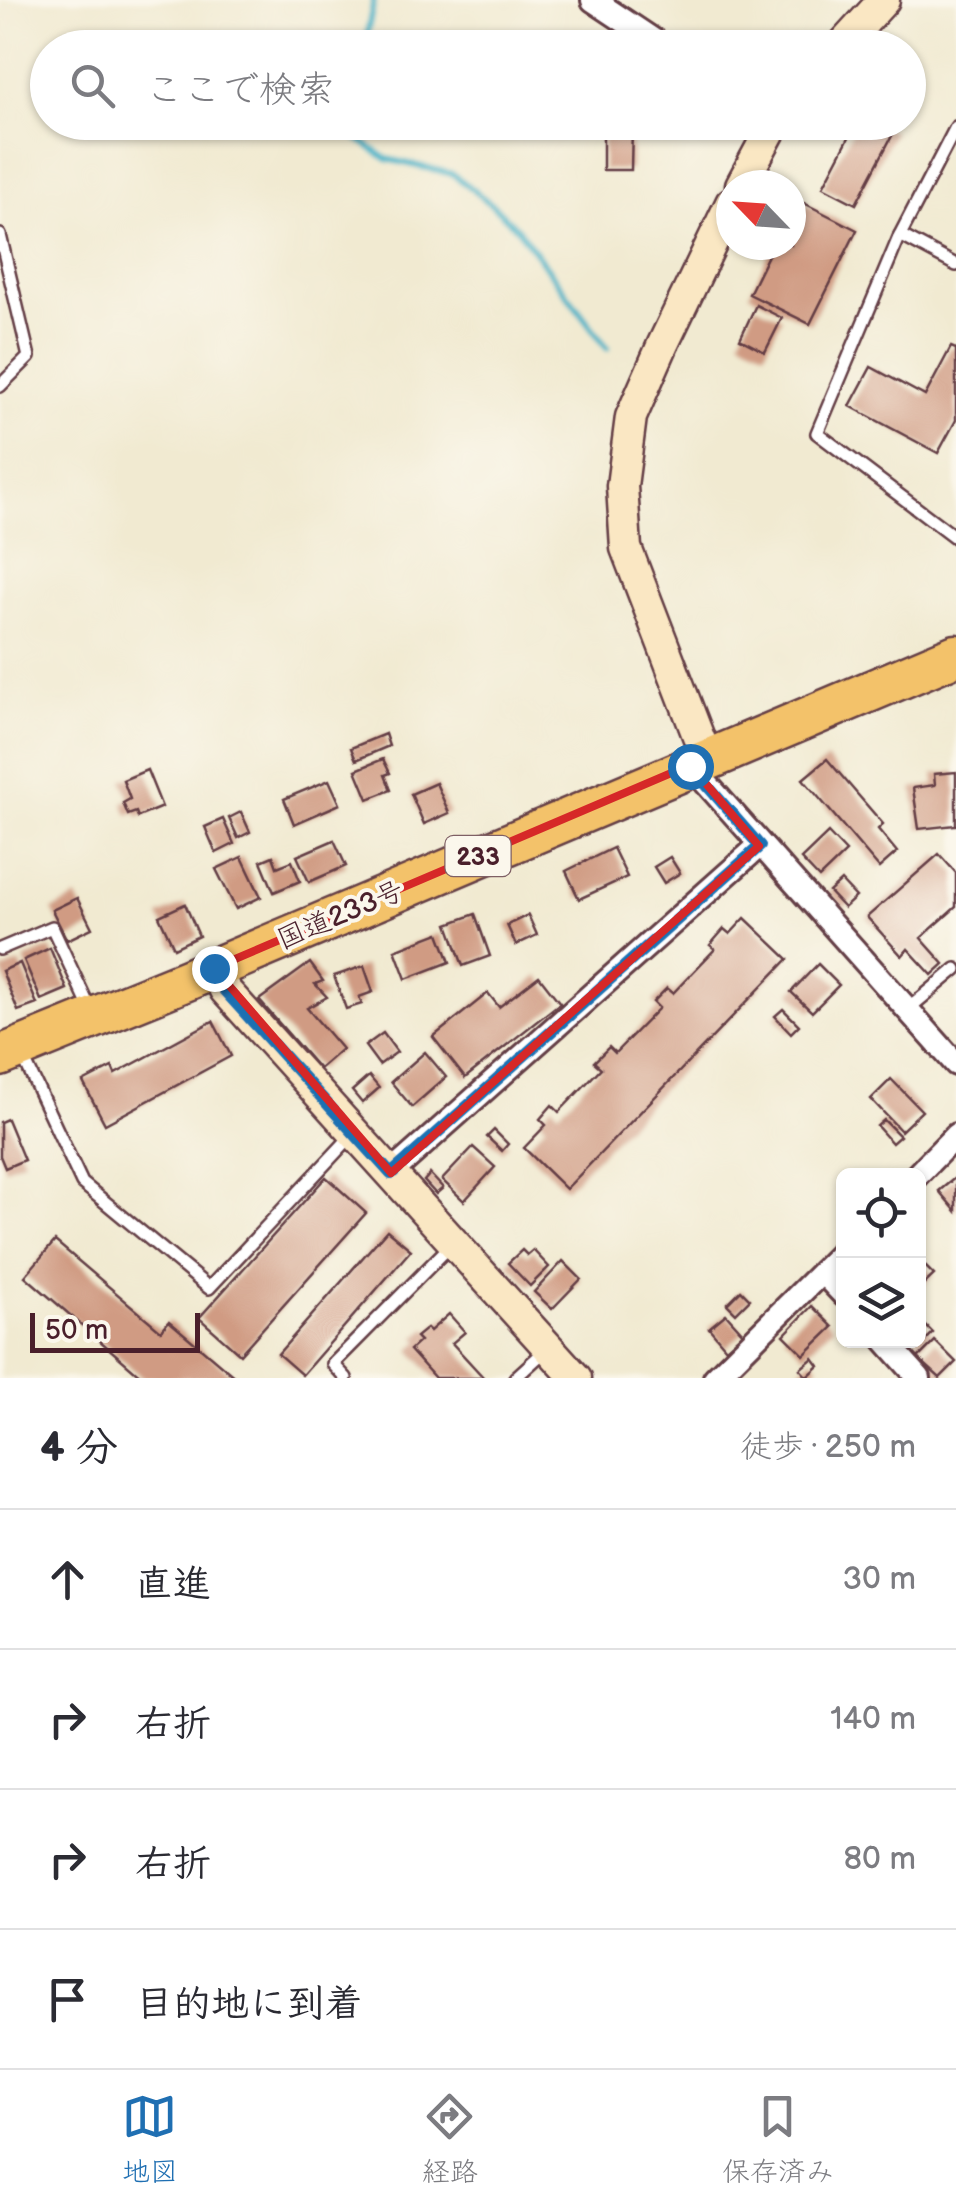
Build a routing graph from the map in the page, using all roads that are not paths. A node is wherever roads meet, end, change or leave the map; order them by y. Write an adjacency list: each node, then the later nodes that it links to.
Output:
1 (593, 0): 3 (street)
2 (884, 0): 4 (street)
3 (639, 30)
4 (856, 30)
5 (956, 127): 10 (lane)
6 (765, 140): 7 (street)
7 (749, 170)
8 (716, 234): 15 (street)
9 (0, 235): 12 (lane)
10 (900, 235): 11 (lane); 13 (lane)
11 (956, 265)
12 (0, 386)
13 (956, 538)
14 (956, 655): 15 (highway, 国道233号 / 233)
15 (698, 762): 16 (street); 18 (highway, 国道233号 / 233)
16 (760, 846): 20 (street); 27 (street)
17 (0, 949): 21 (lane)
18 (214, 968): 21 (highway, 国道233号 / 233); 24 (street)
19 (956, 968): 20 (lane)
20 (907, 1010): 23 (street)
21 (94, 1018): 22 (highway, 国道233号 / 233)
22 (9, 1052): 24 (lane)
23 (956, 1064)
24 (354, 1133): 27 (street)
25 (956, 1135): 26 (street)
26 (924, 1168)
27 (391, 1174): 28 (street)
28 (454, 1243): 32 (street); 34 (lane)
29 (836, 1258): 30 (street)
30 (822, 1272): 31 (street); 37 (street)
31 (836, 1287)
32 (548, 1348): 35 (lane); 36 (street)
33 (892, 1348): 38 (street)
34 (346, 1378)
35 (515, 1378)
36 (576, 1378)
37 (715, 1378)
38 (919, 1378)

